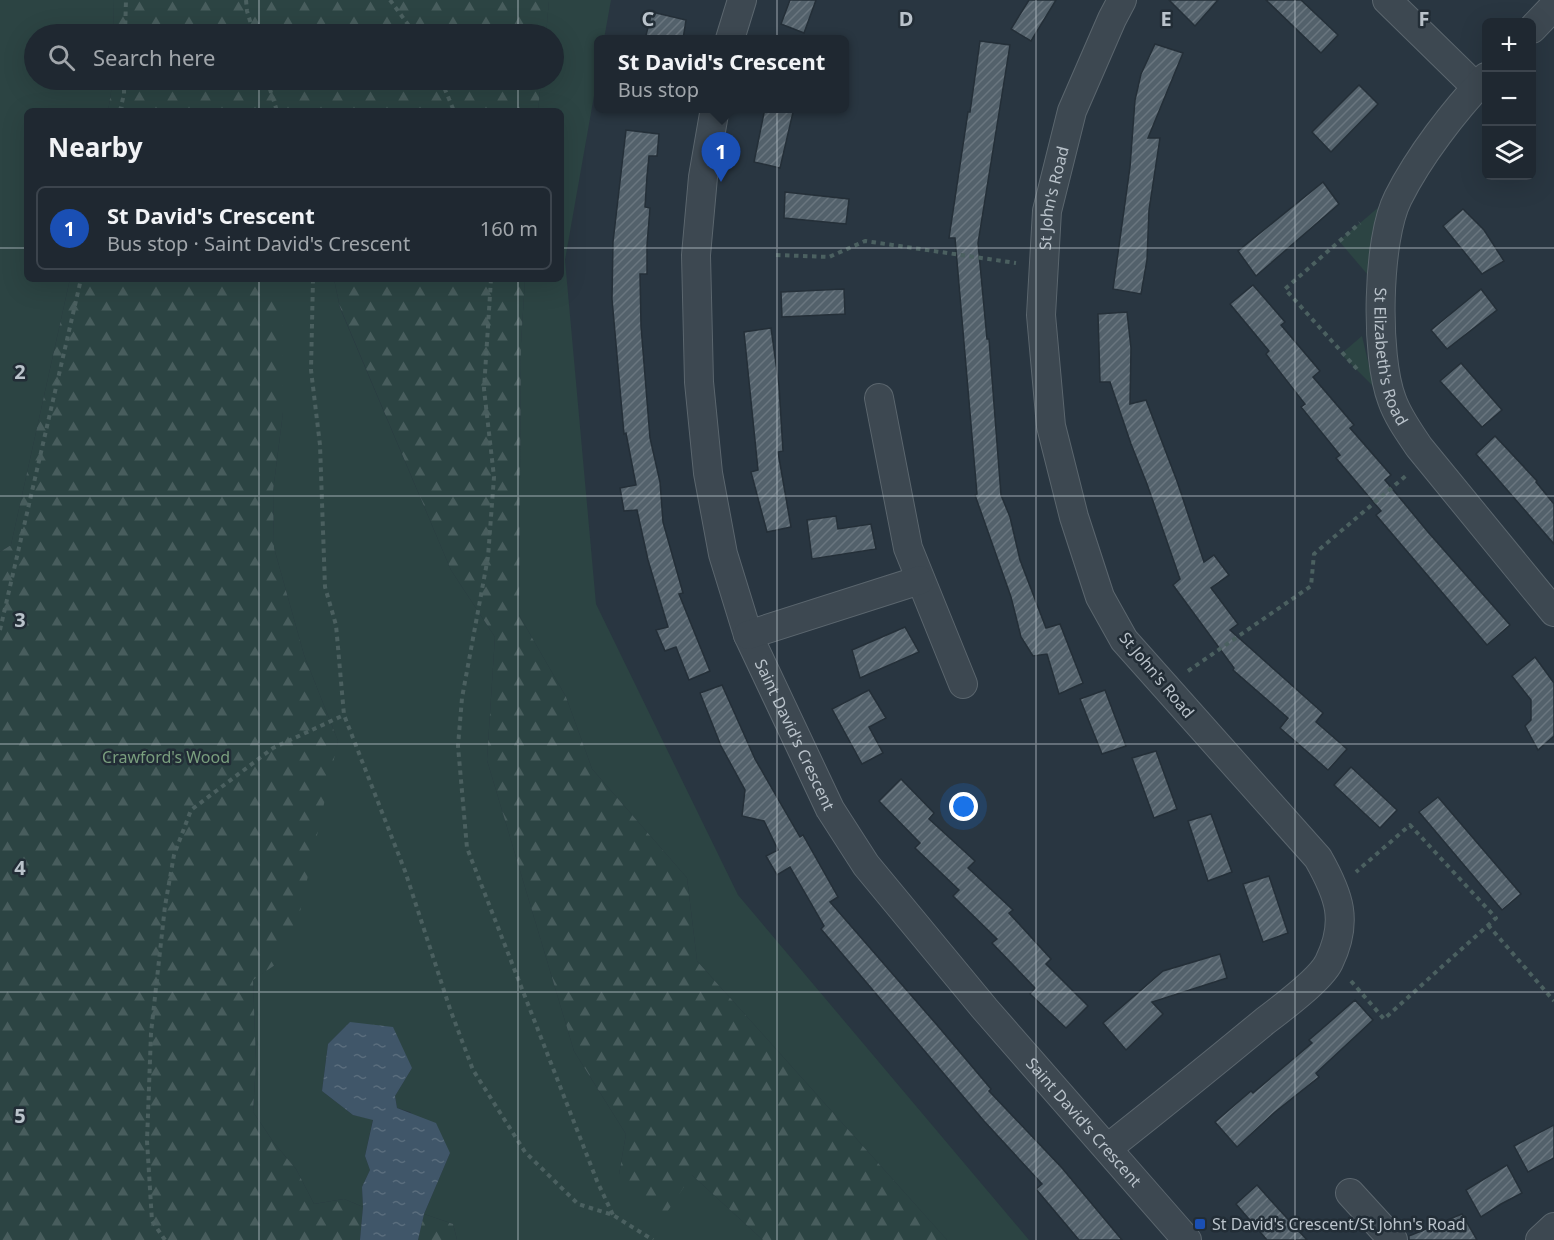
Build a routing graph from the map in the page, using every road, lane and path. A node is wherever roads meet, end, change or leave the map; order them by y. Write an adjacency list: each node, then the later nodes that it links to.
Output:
1 (126, 0): 8 (path)
2 (246, 0): 9 (path)
3 (390, 0): 10 (path)
4 (742, 0): 12 (street)
5 (1122, 0): 23 (street, St John's Road)
6 (1387, 0): 13 (street)
7 (1554, 6): 11 (street)
8 (125, 24)
9 (251, 24)
10 (408, 24)
11 (1536, 25)
12 (731, 35)
13 (1481, 82): 21 (street, St Elizabeth's Road)
14 (124, 90): 17 (path)
15 (270, 90): 18 (path)
16 (445, 90): 19 (path)
17 (121, 108)
18 (276, 108)
19 (453, 108)
20 (714, 113): 33 (street, Saint David's Crescent)
21 (1397, 199): 27 (path); 29 (street, St Elizabeth's Road)
22 (776, 255): 23 (path)
23 (1044, 267): 35 (street, St John's Road)
24 (80, 282): 32 (path)
25 (313, 282): 36 (path)
26 (491, 282): 43 (path)
27 (1358, 370)
28 (879, 398): 30 (street)
29 (1428, 457): 31 (street, St Elizabeth's Road); 35 (path)
30 (920, 580): 33 (street); 34 (street)
31 (1554, 612)
32 (0, 630)
33 (748, 635): 41 (street, Saint David's Crescent)
34 (963, 684)
35 (1165, 687): 37 (street, St John's Road)
36 (344, 715): 43 (path); 45 (path)
37 (1334, 891): 38 (path); 39 (street, St John's Road)
38 (1488, 925): 39 (path); 40 (path)
39 (1331, 957): 41 (street, St John's Road)
40 (1554, 1001)
41 (1108, 1148): 47 (street, Saint David's Crescent)
42 (1350, 1194): 48 (street)
43 (614, 1215): 46 (path)
44 (1554, 1227): 49 (street)
45 (165, 1240)
46 (653, 1240)
47 (1187, 1240)
48 (1393, 1240)
49 (1540, 1240)

